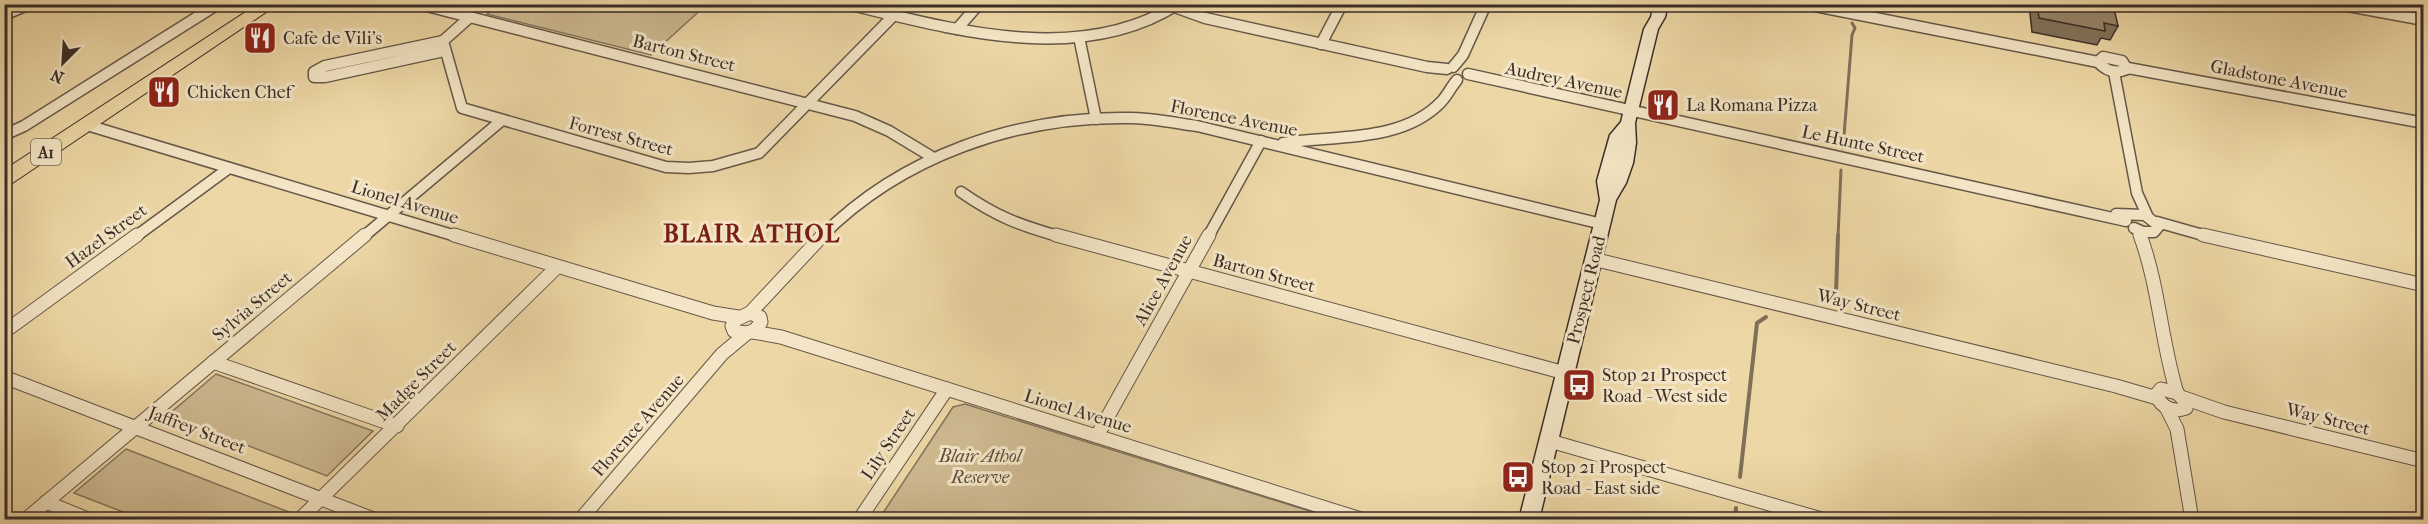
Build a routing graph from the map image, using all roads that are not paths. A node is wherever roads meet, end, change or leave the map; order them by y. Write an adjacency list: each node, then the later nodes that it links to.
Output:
1 (30, 4): 15 (street)
2 (218, 4): 34 (street)
3 (250, 4): 38 (highway, A1)
4 (270, 4): 33 (highway, A1)
5 (418, 4): 17 (street, Barton Street)
6 (847, 4): 16 (street)
7 (979, 4): 19 (street)
8 (1342, 4): 22 (street)
9 (1485, 4): 27 (street)
10 (1651, 4): 20 (main road, Prospect Road)
11 (1661, 4): 20 (main road, Prospect Road)
12 (1805, 4): 24 (street)
13 (2337, 4): 18 (street)
14 (1173, 5): 21 (street); 22 (street, Audrey Avenue)
15 (4, 15)
16 (894, 15): 19 (street); 28 (street, Forrest Street)
17 (470, 17): 23 (street); 28 (street, Barton Street)
18 (2424, 20)
19 (957, 29): 21 (street)
20 (1651, 29): 29 (main road, Prospect Road)
21 (1079, 37): 30 (street)
22 (1321, 44): 27 (street, Audrey Avenue)
23 (444, 46): 23 (street); 31 (street, Forrest Street)
24 (2098, 62): 25 (street, Gladstone Avenue); 26 (street)
25 (2128, 68): 26 (street); 32 (street, Gladstone Avenue)
26 (2114, 72): 43 (street)
27 (1456, 74): 29 (street, Audrey Avenue); 36 (street)
28 (809, 104): 31 (street, Forrest Street); 37 (street, Barton Street)
29 (1629, 118): 43 (street, Le Hunte Street); 44 (main road, Prospect Road)
30 (1096, 119): 35 (street, Florence Avenue); 37 (street, Florence Avenue)
31 (501, 120): 42 (street, Sylvia Street)
32 (2424, 123)
33 (87, 125): 39 (street, Lionel Avenue); 40 (highway, A1)
34 (4, 135)
35 (1262, 141): 36 (street, Florence Avenue); 47 (street, Alice Avenue)
36 (1276, 144): 44 (street, Florence Avenue)
37 (932, 157): 49 (street, Florence Avenue)
38 (4, 162)
39 (229, 168): 42 (street, Lionel Avenue); 50 (street, Hazel Street)
40 (4, 179)
41 (961, 192): 47 (street, Barton Street)
42 (389, 216): 46 (street, Lionel Avenue); 51 (street, Sylvia Street)
43 (2142, 222): 48 (street, Le Hunte Street); 52 (street)
44 (1602, 224): 45 (main road, Prospect Road)
45 (1593, 259): 53 (main road, Prospect Road); 56 (street, Way Street)
46 (557, 267): 49 (street, Lionel Avenue); 58 (street, Madge Street)
47 (1189, 271): 53 (street, Barton Street); 61 (street, Alice Avenue)
48 (2424, 285)
49 (747, 324): 55 (street, Lionel Avenue); 70 (street, Florence Avenue)
50 (4, 332)
51 (213, 362): 58 (street); 59 (street, Sylvia Street)
52 (2167, 365): 56 (street); 57 (street)
53 (1565, 374): 62 (main road, Prospect Road)
54 (4, 376): 59 (street, Jaffrey Street)
55 (947, 389): 61 (street, Lionel Avenue); 71 (street, Lily Street)
56 (2160, 397): 57 (street, Way Street); 60 (street)
57 (2182, 402): 60 (street); 63 (street, Way Street)
58 (397, 426): 64 (street, Madge Street)
59 (137, 427): 64 (street, Jaffrey Street); 65 (street, Sylvia Street)
60 (2177, 429): 75 (street)
61 (1097, 436): 72 (street, Lionel Avenue)
62 (1550, 441): 73 (main road, Prospect Road); 74 (street)
63 (2424, 461)
64 (320, 498): 68 (street, Madge Street); 69 (street, Jaffrey Street)
65 (46, 502): 66 (street, Sylvia Street); 67 (street)
66 (25, 519)
67 (90, 519)
68 (299, 519)
69 (376, 519)
70 (580, 519)
71 (859, 519)
72 (1364, 519)
73 (1529, 519)
74 (1825, 519)
75 (2192, 519)

